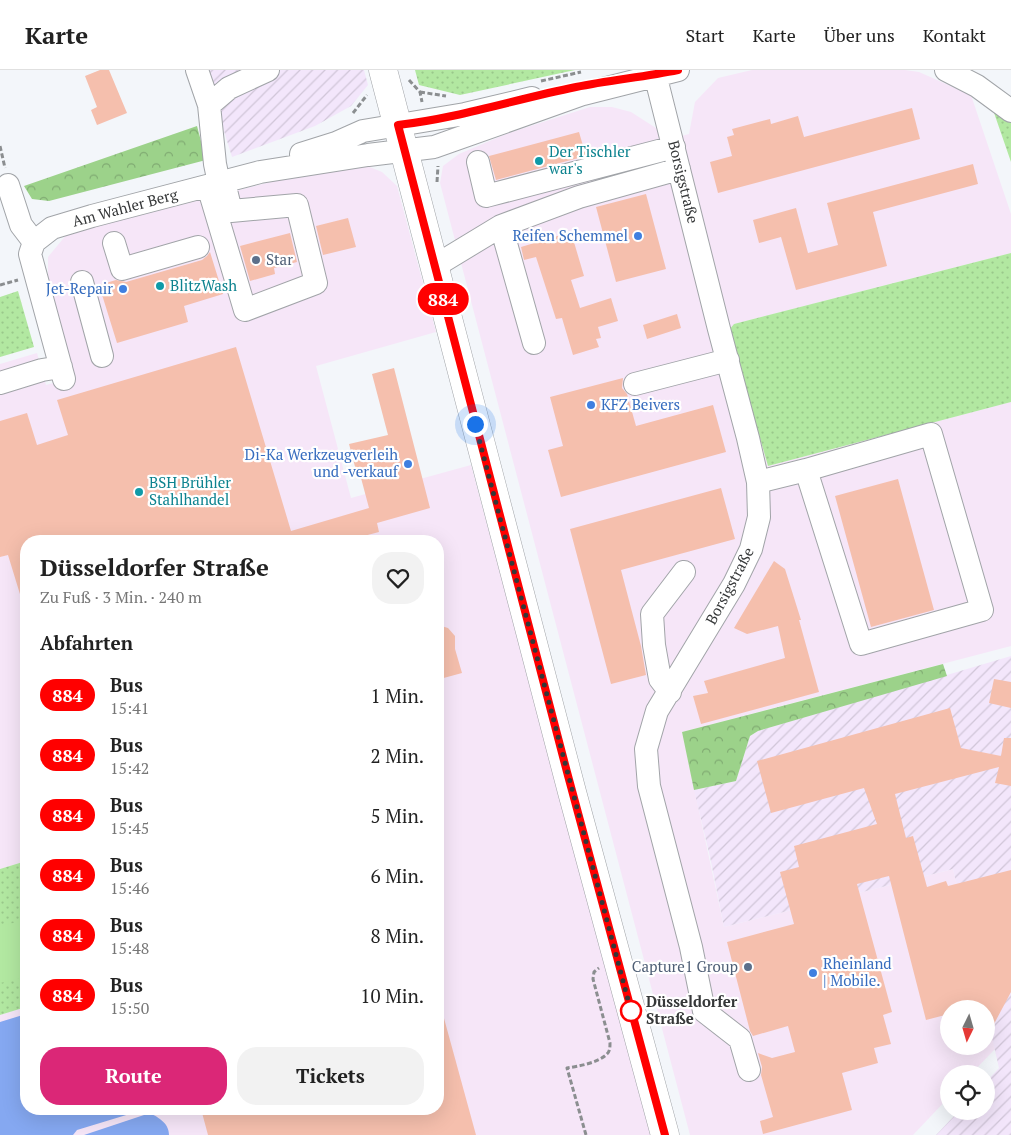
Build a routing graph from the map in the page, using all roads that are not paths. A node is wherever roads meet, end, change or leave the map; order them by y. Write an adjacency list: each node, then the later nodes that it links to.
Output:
1 (197, 70): 7 (street)
2 (268, 70): 7 (street)
3 (678, 70): 6 (street)
4 (946, 70): 8 (street)
5 (394, 72): 9 (main road)
6 (655, 72): 9 (street, Am Wahler Berg); 10 (street, Borsigstraße); 11 (street, Am Wahler Berg)
7 (209, 105): 15 (street)
8 (1011, 110)
9 (398, 125): 11 (main road); 14 (street, Am Wahler Berg)
10 (674, 148): 12 (street); 13 (street, Borsigstraße)
11 (404, 152): 14 (street, Am Wahler Berg); 21 (main road)
12 (478, 162)
13 (679, 169): 17 (street); 25 (street, Borsigstraße)
14 (260, 172): 15 (street, Am Wahler Berg)
15 (217, 183): 15 (street); 18 (street, Am Wahler Berg)
16 (8, 185): 18 (street)
17 (502, 226): 21 (street); 23 (street)
18 (34, 242): 26 (street)
19 (114, 243): 20 (street)
20 (198, 247)
21 (435, 266): 33 (main road)
22 (82, 282): 24 (street)
23 (534, 343)
24 (102, 356)
25 (728, 360): 27 (street); 29 (street, Borsigstraße)
26 (0, 382)
27 (635, 384)
28 (806, 470): 28 (street); 29 (street)
29 (758, 482): 31 (street, Borsigstraße)
30 (684, 572): 31 (street)
31 (670, 692): 32 (street, Borsigstraße)
32 (749, 1070)
33 (665, 1135)

